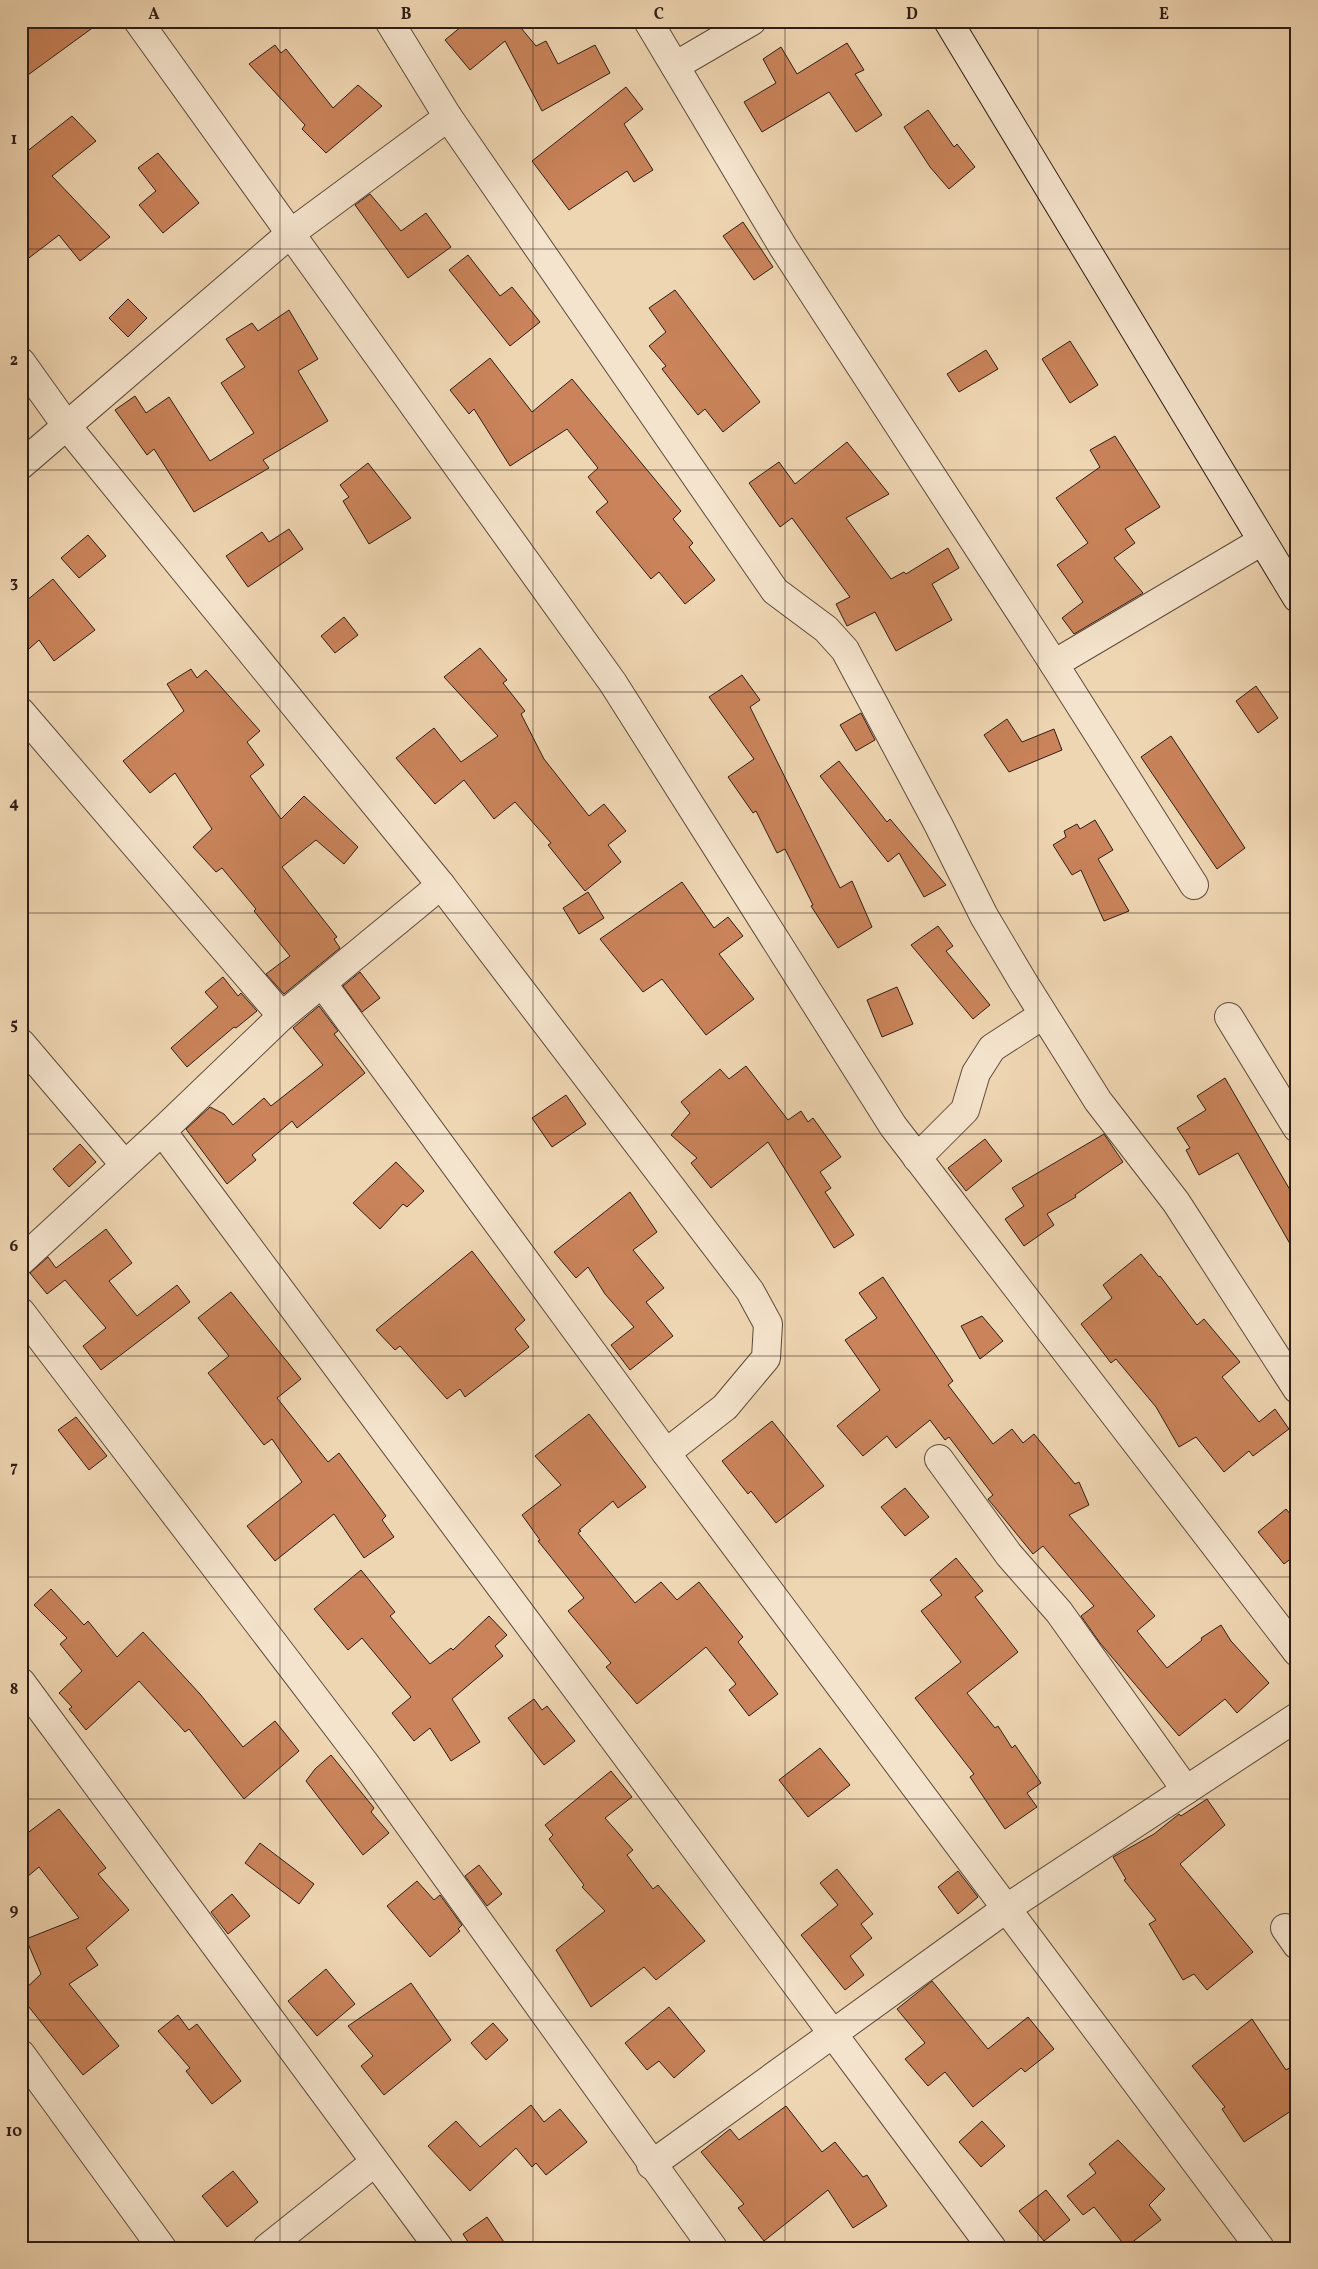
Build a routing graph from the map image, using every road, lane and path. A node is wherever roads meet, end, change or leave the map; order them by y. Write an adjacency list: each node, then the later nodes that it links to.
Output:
1 (138, 21): 8 (street)
2 (389, 21): 7 (street)
3 (648, 21): 6 (street)
4 (752, 21): 6 (street)
5 (948, 21): 12 (street)
6 (675, 66): 14 (street)
7 (448, 117): 8 (street); 19 (street)
8 (291, 233): 10 (street); 25 (street)
9 (21, 362): 10 (street)
10 (66, 425): 11 (street); 16 (street)
11 (21, 464)
12 (1262, 541): 13 (street); 14 (street)
13 (1297, 598)
14 (1054, 664): 17 (street)
15 (21, 712): 20 (street)
16 (441, 885): 18 (street); 30 (street)
17 (1194, 885)
18 (322, 983): 20 (street); 30 (street)
19 (1043, 1015): 25 (street); 29 (street)
20 (282, 1016): 24 (street)
21 (1229, 1017): 23 (street)
22 (21, 1043): 26 (street)
23 (1297, 1128)
24 (162, 1131): 26 (street); 37 (street)
25 (917, 1158): 32 (street)
26 (124, 1164): 27 (street)
27 (21, 1261)
28 (21, 1312): 40 (street)
29 (1297, 1389)
30 (666, 1453): 36 (street)
31 (939, 1459): 35 (street)
32 (1297, 1652)
33 (21, 1682): 39 (street)
34 (1297, 1717): 35 (street)
35 (1186, 1790): 36 (street)
36 (1007, 1908): 37 (street); 46 (street)
37 (833, 2034): 40 (street); 45 (street)
38 (21, 2054): 41 (street)
39 (375, 2162): 42 (street); 43 (street)
40 (651, 2165): 44 (street)
41 (162, 2248)
42 (267, 2248)
43 (439, 2248)
44 (712, 2248)
45 (992, 2248)
46 (1260, 2248)

